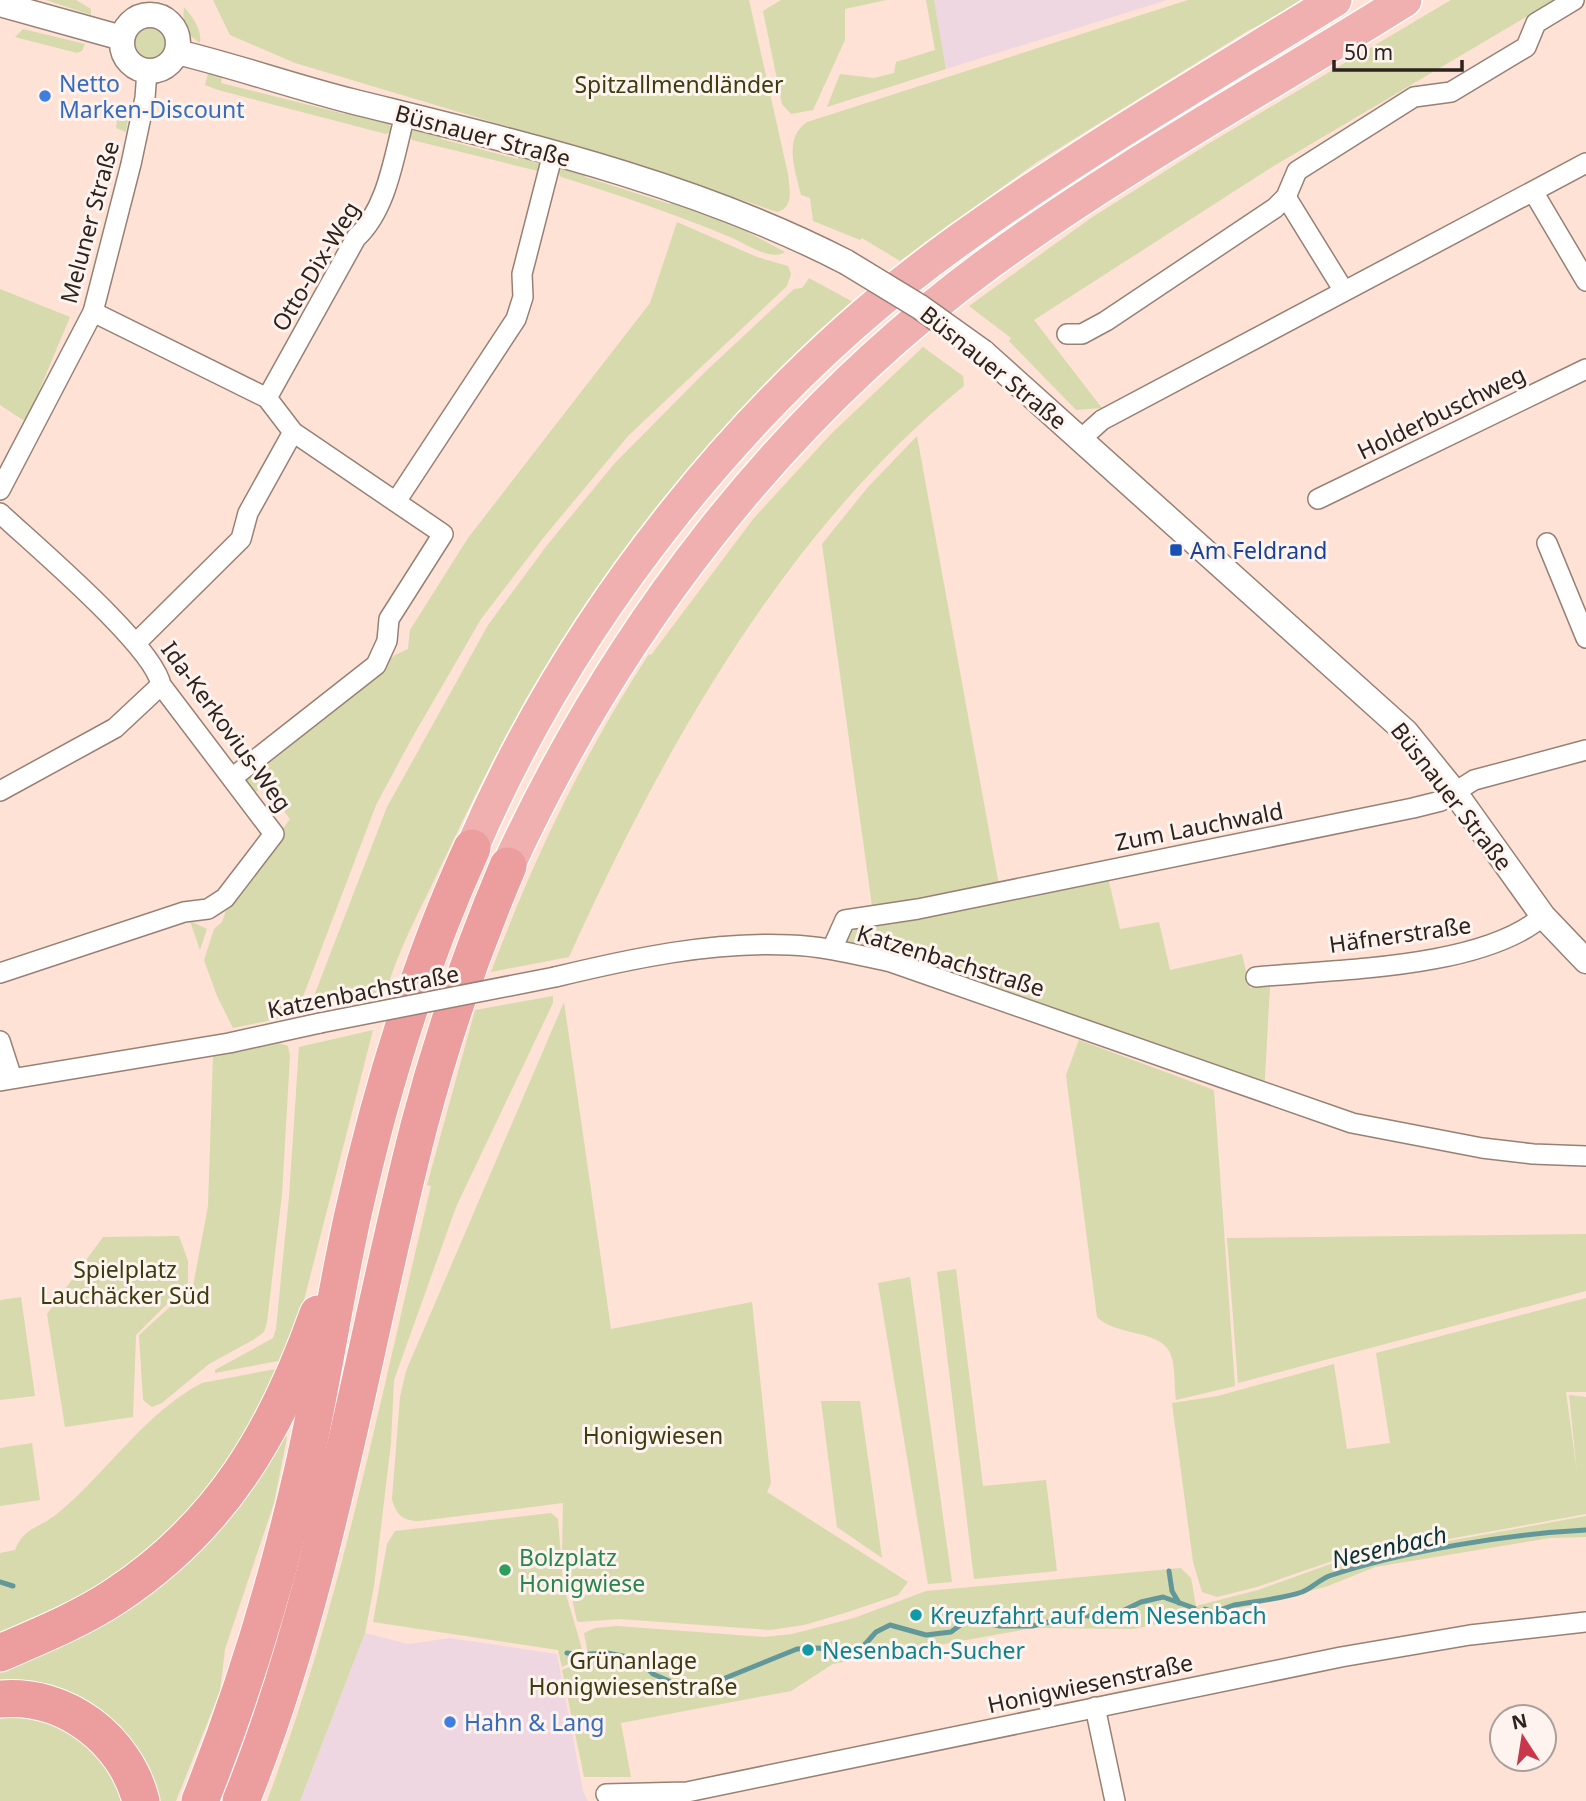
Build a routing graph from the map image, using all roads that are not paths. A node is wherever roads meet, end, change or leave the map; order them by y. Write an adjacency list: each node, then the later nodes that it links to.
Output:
1 (1335, 0): 34 (highway)
2 (1405, 0): 35 (highway)
3 (1574, 0): 13 (street)
4 (0, 4): 6 (street)
5 (165, 9): 6 (street); 7 (street)
6 (122, 38): 8 (street)
7 (177, 52): 8 (street); 9 (street, Büsnauer Straße)
8 (147, 71): 16 (street, Meluner Straße)
9 (405, 115): 10 (street, Büsnauer Straße); 19 (street, Otto-Dix-Weg)
10 (553, 153): 21 (street, Büsnauer Straße, bridge); 24 (street)
11 (1586, 163): 12 (street)
12 (1534, 193): 14 (street); 15 (street)
13 (1286, 197): 15 (street); 17 (street)
14 (1586, 281)
15 (1344, 291): 21 (street)
16 (93, 312): 19 (street); 22 (street, Meluner Straße)
17 (1067, 334)
18 (1586, 369): 23 (street, Holderbuschweg)
19 (267, 398): 20 (street)
20 (293, 432): 24 (street); 28 (street)
21 (1082, 438): 32 (street, Büsnauer Straße)
22 (0, 490)
23 (1318, 499)
24 (397, 500): 31 (street)
25 (0, 513): 28 (street, Ida-Kerkovius-Weg)
26 (1547, 543): 27 (street)
27 (1586, 638)
28 (136, 643): 29 (street, Ida-Kerkovius-Weg)
29 (161, 685): 31 (street, Ida-Kerkovius-Weg); 33 (street)
30 (1586, 750): 32 (street, Zum Lauchwald)
31 (232, 778): 39 (street, Ida-Kerkovius-Weg)
32 (1453, 790): 36 (street, Büsnauer Straße); 37 (street, Zum Lauchwald)
33 (0, 791)
34 (472, 848): 44 (highway)
35 (508, 866): 53 (highway)
36 (1543, 916): 38 (street, Büsnauer Straße); 40 (street, Häfnerstraße)
37 (832, 949): 42 (street, Katzenbachstraße, bridge); 43 (street, Katzenbachstraße)
38 (1586, 961)
39 (0, 973)
40 (1256, 977)
41 (0, 1041): 42 (street)
42 (6, 1080)
43 (1586, 1156)
44 (347, 1245): 46 (highway); 52 (highway)
45 (1586, 1622): 48 (street, Honigwiesenstraße)
46 (0, 1653)
47 (0, 1699): 51 (highway)
48 (1096, 1707): 50 (street, Honigwiesenstraße); 54 (street)
49 (606, 1794): 50 (street, Honigwiesenstraße)
50 (688, 1796)
51 (141, 1801)
52 (200, 1801)
53 (240, 1801)
54 (1115, 1801)

